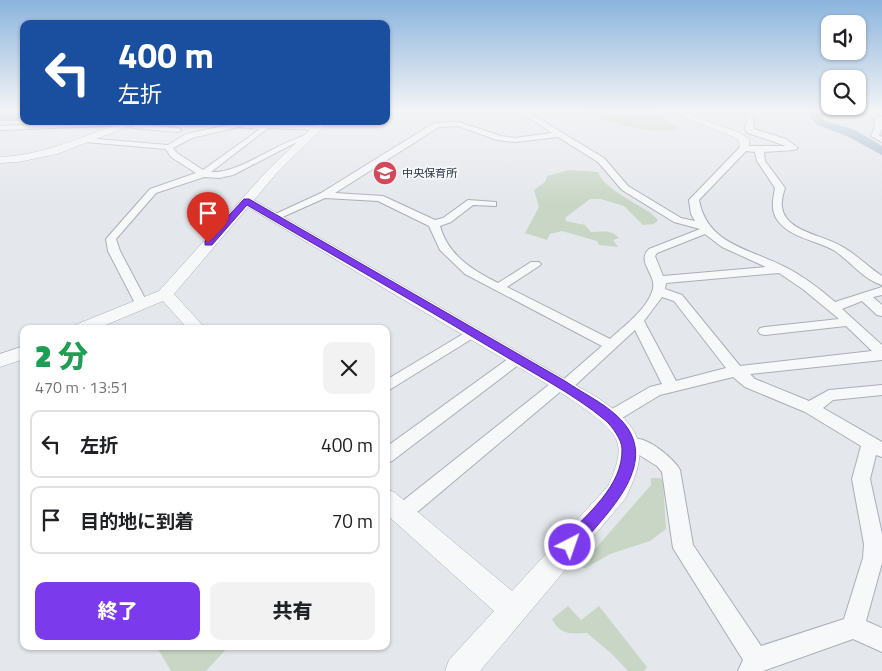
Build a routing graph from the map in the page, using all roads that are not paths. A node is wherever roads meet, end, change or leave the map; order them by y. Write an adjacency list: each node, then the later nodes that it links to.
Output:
1 (82, 141): 15 (street)
2 (101, 141): 12 (street)
3 (172, 141): 12 (street)
4 (179, 141): 12 (street)
5 (249, 141): 16 (street)
6 (294, 141): 16 (street)
7 (303, 141): 18 (street)
8 (412, 141): 17 (street)
9 (572, 141): 22 (street)
10 (744, 141): 13 (street)
11 (783, 141): 14 (street)
12 (169, 147): 16 (street)
13 (744, 148): 14 (street); 22 (street)
14 (758, 150): 25 (street)
15 (0, 160)
16 (203, 174): 31 (street)
17 (324, 195): 20 (street); 21 (street)
18 (246, 201): 20 (street); 29 (street)
19 (493, 204): 21 (street)
20 (274, 216): 39 (street)
21 (434, 224): 27 (street)
22 (703, 228): 24 (street); 26 (street)
23 (535, 264): 27 (street)
24 (781, 269): 26 (street); 32 (street)
25 (882, 281)
26 (659, 286): 34 (street); 45 (street)
27 (498, 288): 40 (street)
28 (882, 291): 30 (street)
29 (165, 294): 31 (street); 37 (street)
30 (864, 296): 32 (street); 33 (street)
31 (142, 304): 36 (street)
32 (833, 308): 35 (street)
33 (882, 312)
34 (637, 321): 40 (street); 48 (street)
35 (849, 322): 38 (street); 42 (street)
36 (91, 325)
37 (194, 325)
38 (765, 331)
39 (473, 332): 43 (street); 46 (street)
40 (610, 345): 47 (street)
41 (20, 354): 44 (street)
42 (882, 354): 45 (street)
43 (517, 359): 47 (street); 54 (street)
44 (0, 361)
45 (736, 371): 48 (street); 50 (street)
46 (390, 385)
47 (562, 385): 51 (street); 55 (street)
48 (671, 386): 51 (street)
49 (882, 390): 50 (street)
50 (811, 408): 52 (street)
51 (611, 417): 53 (street)
52 (876, 446): 57 (street)
53 (630, 448): 56 (street); 59 (street)
54 (390, 453)
55 (394, 506): 56 (street)
56 (513, 610): 60 (street)
57 (853, 627): 58 (street); 59 (street)
58 (882, 640)
59 (753, 666)
60 (460, 671)

